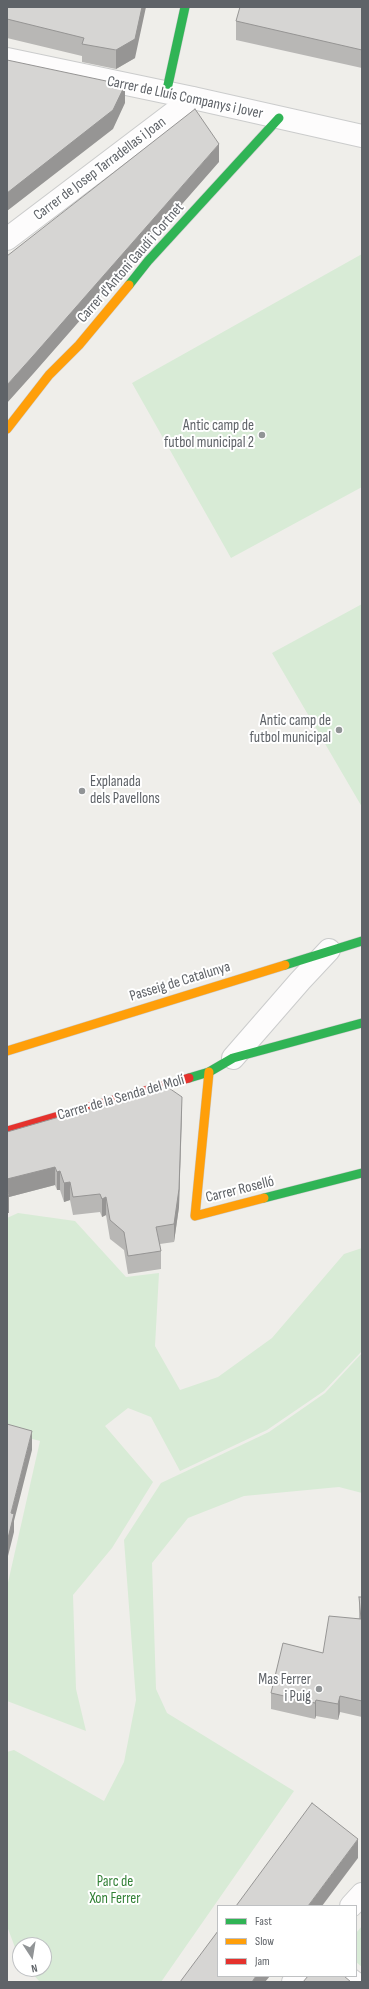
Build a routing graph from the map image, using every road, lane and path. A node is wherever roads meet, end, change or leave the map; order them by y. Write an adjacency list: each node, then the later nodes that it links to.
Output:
1 (184, 7): 3 (street)
2 (7, 59): 3 (street, Carrer de Lluís Companys i Jover)
3 (166, 94): 4 (street, Carrer de Lluís Companys i Jover)
4 (193, 98): 5 (street, Carrer de Lluís Companys i Jover); 7 (street, Carrer de Josep Tarradellas i Joan)
5 (279, 118): 6 (street, Carrer de Lluís Companys i Jover); 8 (street, Carrer d'Antoni Gaudí i Cortnet)
6 (362, 136)
7 (7, 239)
8 (7, 429)
9 (362, 941): 10 (street, Passeig de Catalunya)
10 (329, 950): 12 (street, Passeig de Catalunya); 13 (street, Carrer de la Senda del Molí)
11 (362, 1023): 13 (street, Carrer de la Senda del Molí)
12 (7, 1051)
13 (234, 1058): 14 (street, Carrer de la Senda del Molí)
14 (209, 1072): 15 (street, Carrer de la Senda del Molí); 16 (street, Carrer Roselló)
15 (7, 1131)
16 (362, 1173)
17 (362, 1894): 18 (street)
18 (352, 1905)

